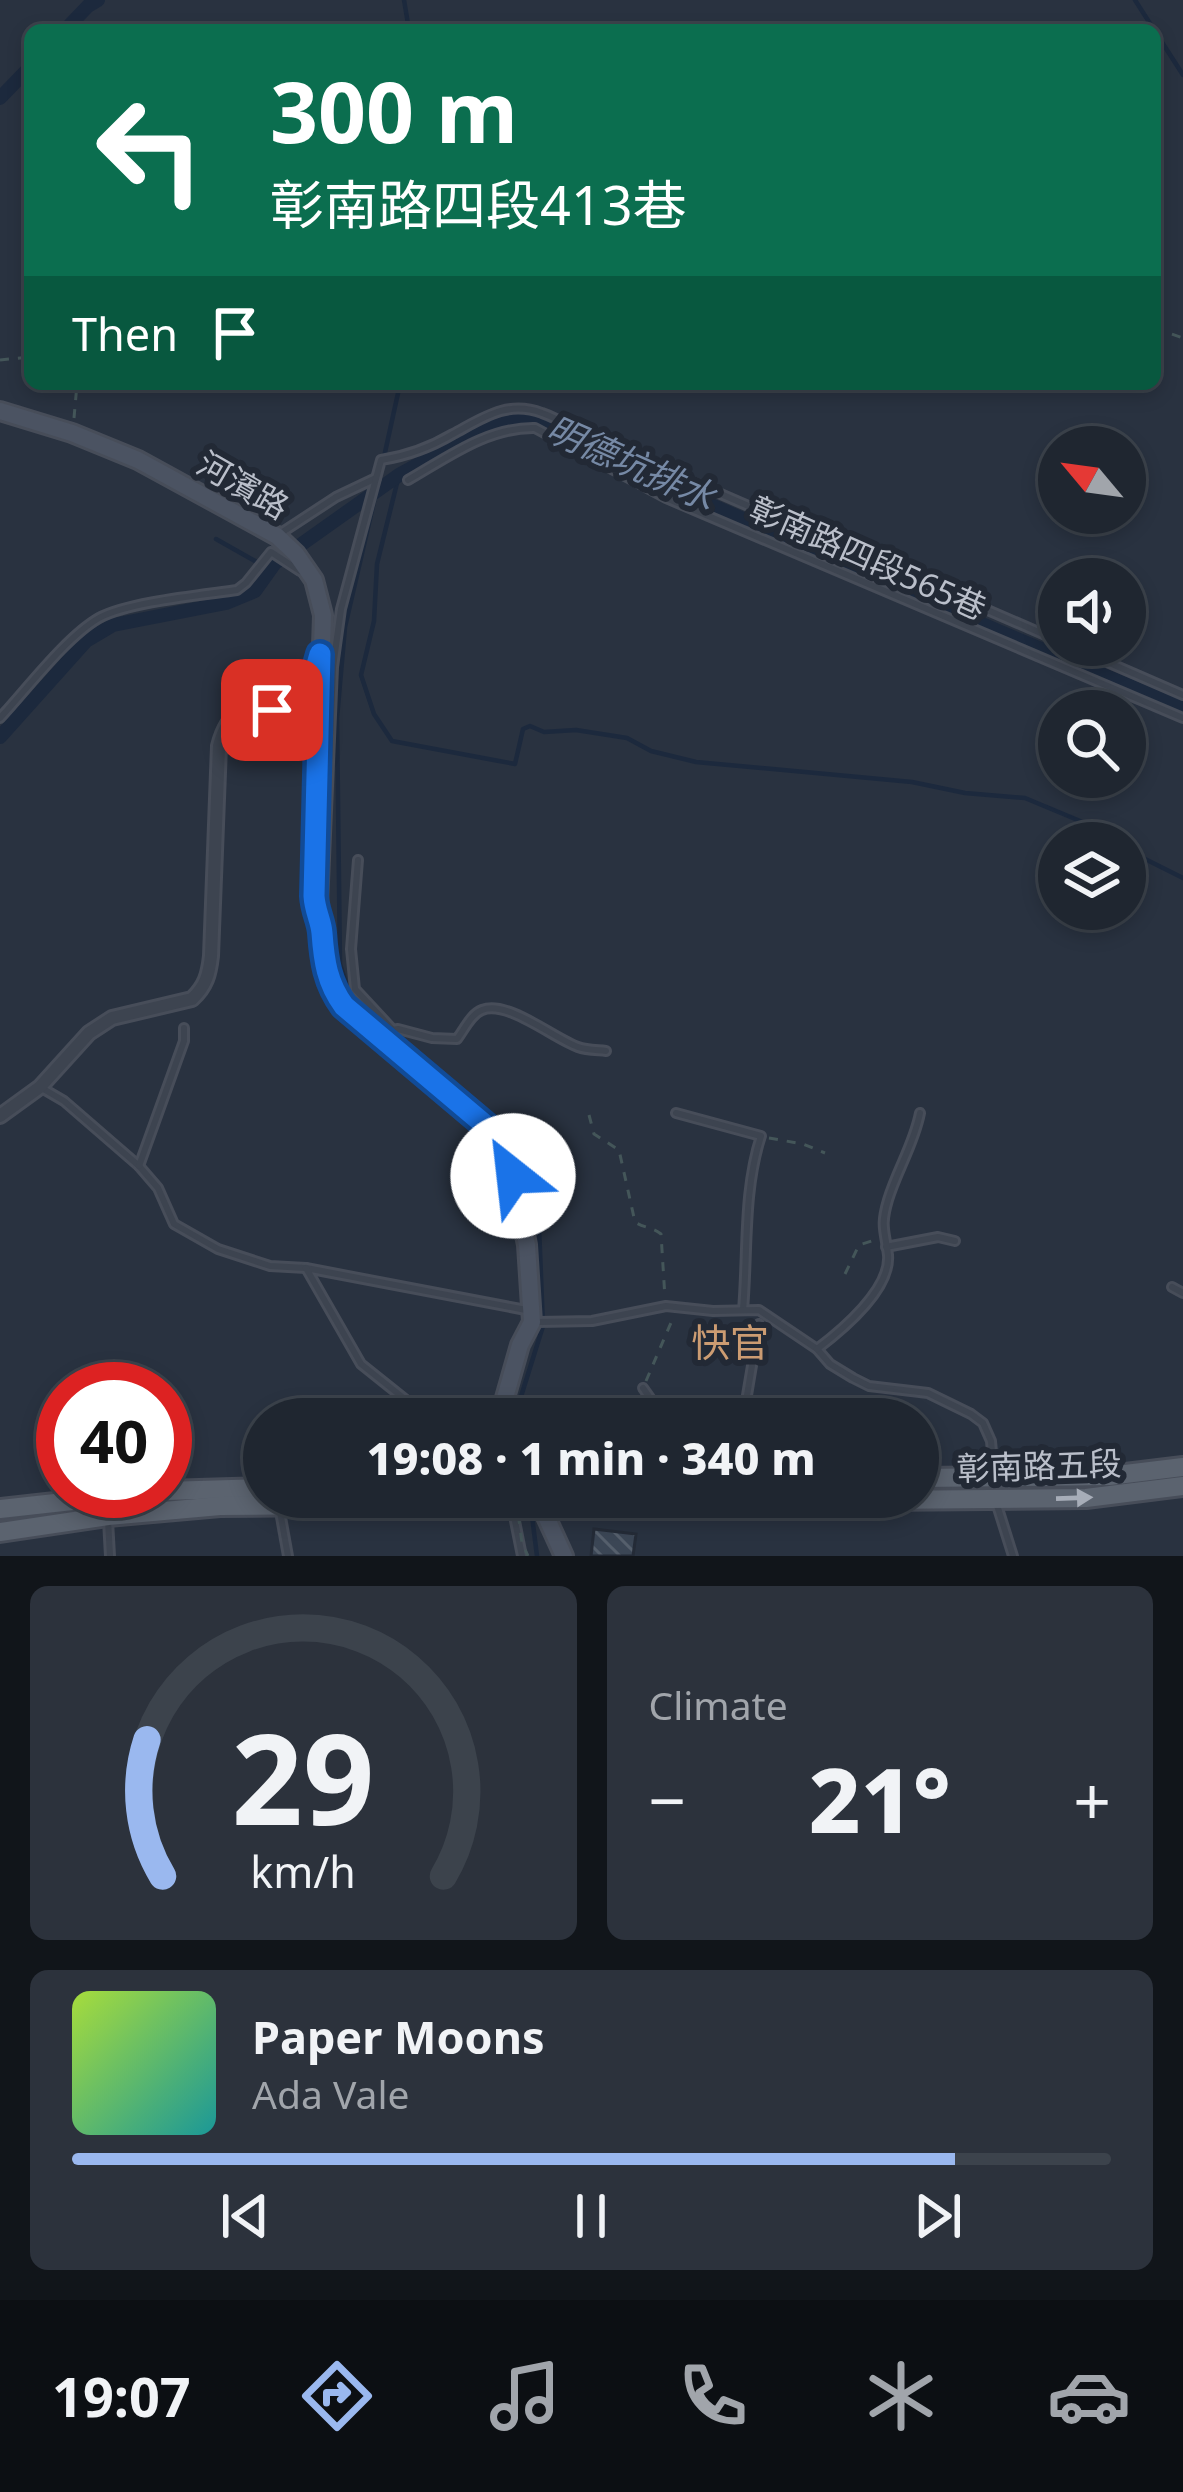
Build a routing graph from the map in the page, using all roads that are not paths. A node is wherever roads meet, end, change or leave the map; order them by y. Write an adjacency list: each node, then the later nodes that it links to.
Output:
1 (0, 411): 6 (street, 河濱路)
2 (556, 419): 3 (lane); 4 (lane, 彰南路四段565巷); 8 (lane, 彰南路四段565巷)
3 (547, 434): 5 (lane); 13 (lane)
4 (376, 478): 6 (lane, 彰南路四段565巷); 15 (lane)
5 (408, 480)
6 (277, 536): 7 (street, 河濱路)
7 (314, 580): 9 (street); 12 (lane)
8 (1038, 632)
9 (320, 654): 15 (street); 20 (street)
10 (1116, 666): 11 (lane)
11 (1183, 695)
12 (0, 718)
13 (1183, 718)
14 (358, 860): 17 (lane)
15 (322, 925): 19 (street)
16 (184, 1028): 24 (lane)
17 (393, 1030): 18 (lane); 19 (lane)
18 (606, 1051)
19 (399, 1055): 31 (street)
20 (40, 1088): 23 (street); 24 (lane)
21 (676, 1113): 30 (lane)
22 (920, 1113): 26 (lane)
23 (0, 1116)
24 (139, 1166): 27 (lane)
25 (955, 1241): 26 (lane)
26 (884, 1242): 33 (lane)
27 (306, 1268): 31 (lane); 35 (lane)
28 (1172, 1287): 29 (lane)
29 (1183, 1293)
30 (743, 1310): 31 (lane); 33 (lane)
31 (532, 1317): 36 (street)
32 (759, 1324): 38 (lane)
33 (817, 1349): 40 (lane)
34 (644, 1388): 37 (lane)
35 (404, 1398)
36 (505, 1398)
37 (651, 1398)
38 (747, 1398)
39 (1183, 1468): 40 (main road, 彰南路五段)
40 (994, 1477): 41 (main road, 彰南路五段)
41 (939, 1478)
42 (1183, 1486): 46 (main road, 彰南路五段, one-way to 42)
43 (243, 1489): 44 (main road)
44 (192, 1490)
45 (939, 1498): 46 (main road, 彰南路五段)
46 (995, 1498): 61 (lane)
47 (36, 1505): 50 (main road)
48 (243, 1506): 49 (main road, 彰南路五段)
49 (192, 1508)
50 (0, 1509)
51 (94, 1518): 56 (main road, 彰南路五段)
52 (108, 1518): 57 (lane)
53 (281, 1518): 58 (lane)
54 (516, 1518): 59 (lane)
55 (546, 1518): 60 (street)
56 (0, 1532)
57 (110, 1556)
58 (288, 1556)
59 (525, 1556)
60 (564, 1556)
61 (1013, 1556)

